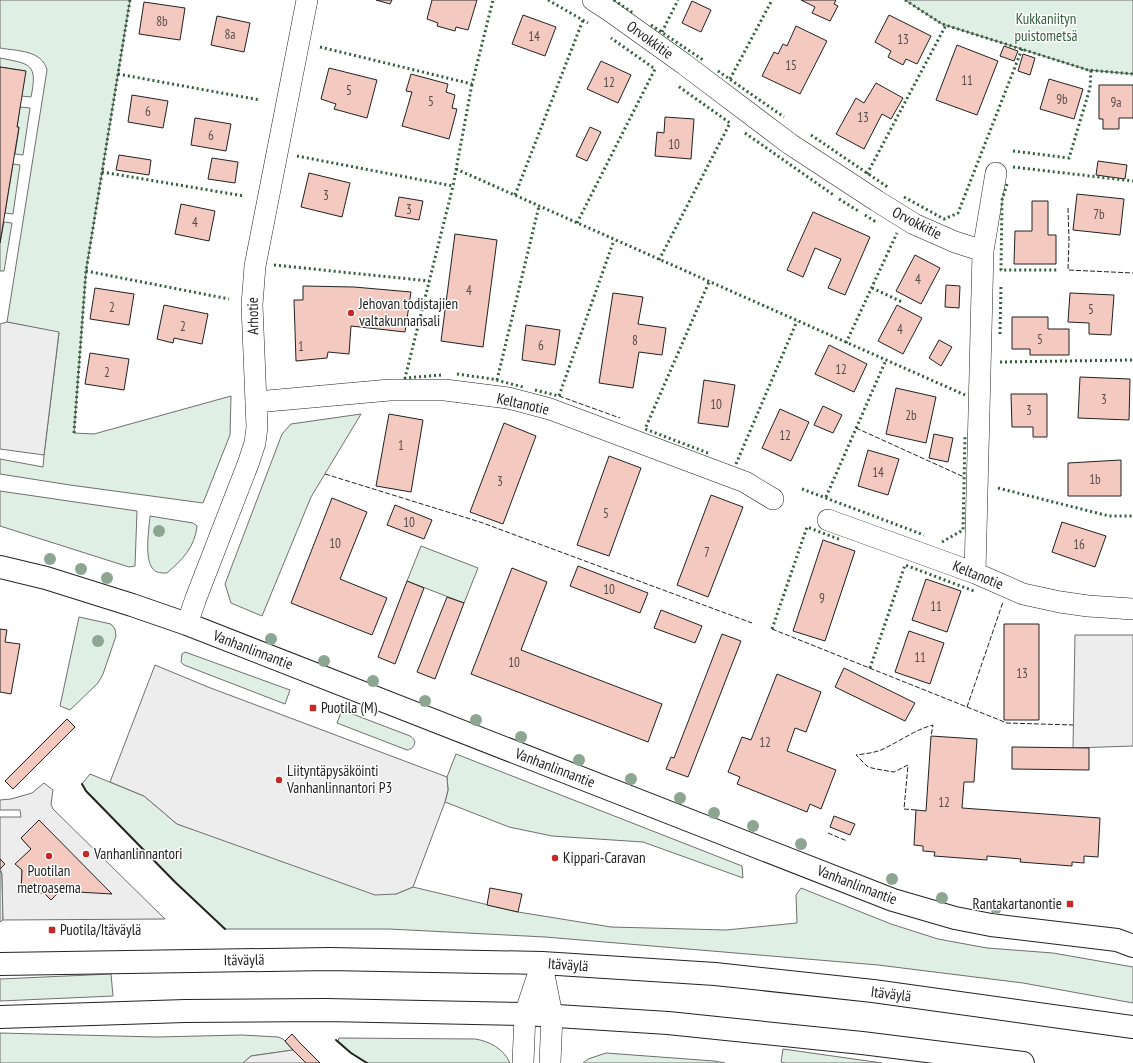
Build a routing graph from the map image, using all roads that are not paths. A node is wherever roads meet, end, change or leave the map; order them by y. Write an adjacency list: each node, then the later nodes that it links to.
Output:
1 (307, 0): 5 (street, Arhotie)
2 (593, 0): 4 (street, Orvokkitie)
3 (996, 173): 4 (street)
4 (983, 251): 9 (street)
5 (256, 402): 6 (street, Keltanotie); 11 (street, Arhotie)
6 (773, 499)
7 (828, 520): 9 (street, Keltanotie)
8 (0, 567): 11 (main road, Vanhanlinnantie)
9 (975, 573): 10 (street, Keltanotie)
10 (1133, 609)
11 (187, 624): 12 (main road, Vanhanlinnantie)
12 (1128, 940)
13 (542, 963): 14 (main road, Itäväylä); 15 (street); 16 (street); 18 (main road, Itäväylä)
14 (0, 964)
15 (525, 1014): 16 (main road); 17 (main road); 19 (street)
16 (552, 1016): 20 (street); 21 (main road)
17 (0, 1017)
18 (1133, 1026)
19 (523, 1063)
20 (550, 1063)
21 (1023, 1063)

